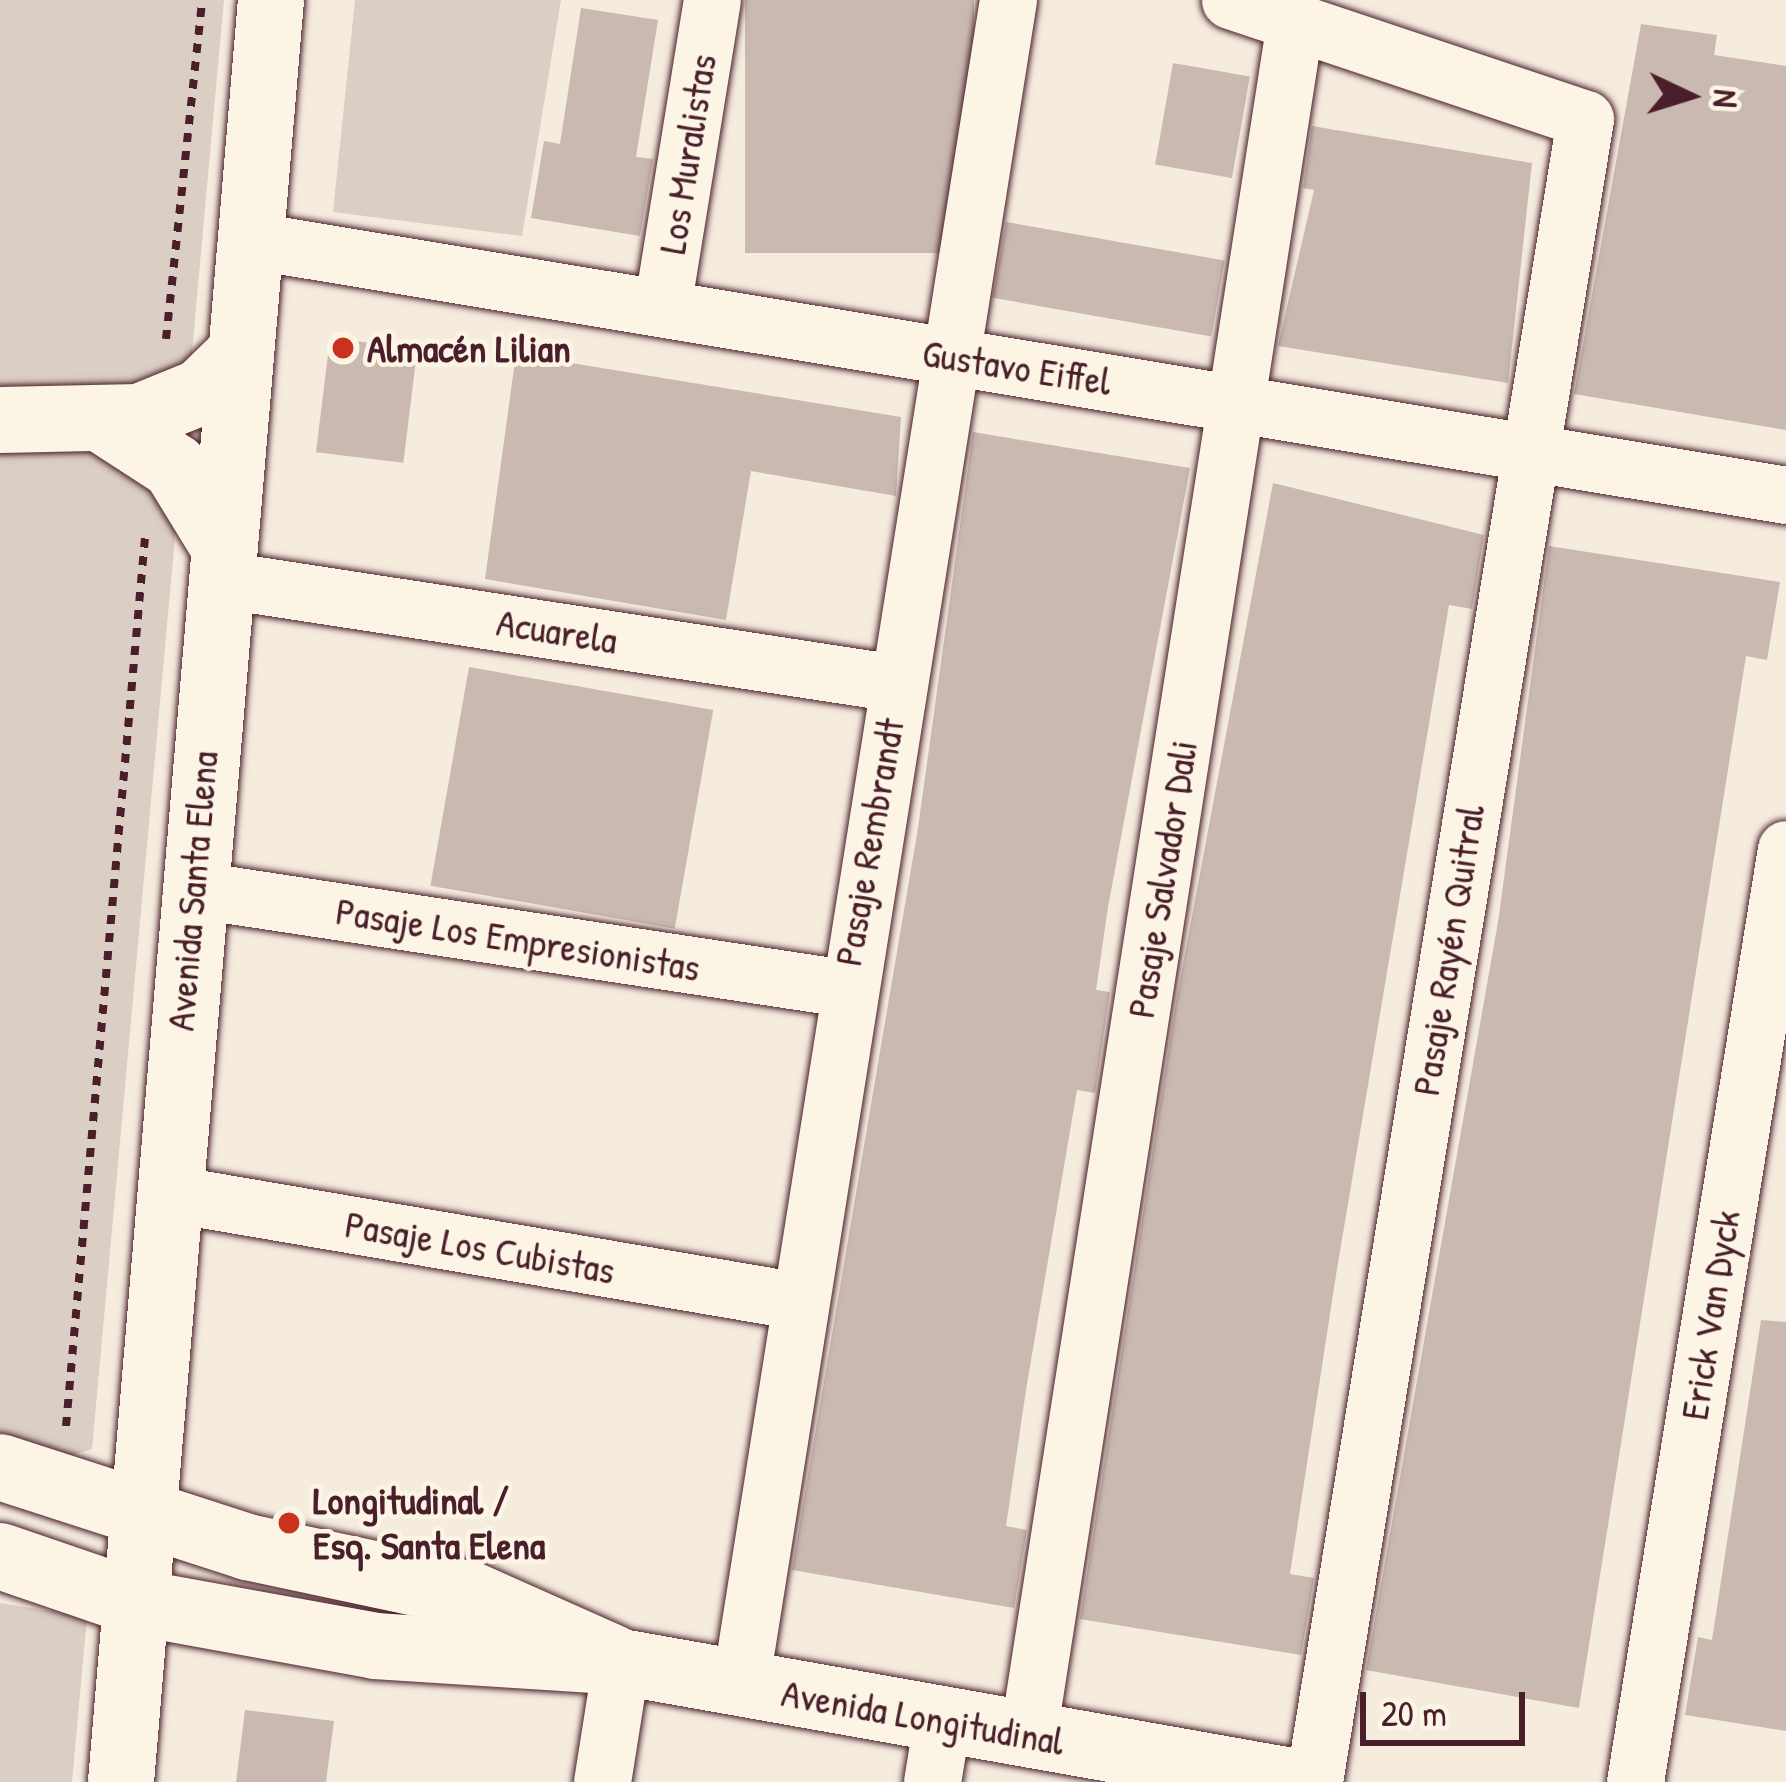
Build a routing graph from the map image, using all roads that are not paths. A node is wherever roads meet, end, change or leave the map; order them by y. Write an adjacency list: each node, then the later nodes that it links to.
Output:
1 (271, 0): 6 (main road, Avenida Santa Elena)
2 (712, 0): 7 (street, Los Muralistas)
3 (1008, 0): 9 (street, Pasaje Rembrandt)
4 (1230, 0): 5 (street)
5 (1295, 22): 10 (street, Pasaje Salvador Dali); 12 (street, Pasaje Rayén Quitral)
6 (249, 239): 7 (street, Gustavo Eiffel); 8 (main road, Avenida Santa Elena)
7 (662, 308): 9 (street, Gustavo Eiffel)
8 (238, 356): 11 (main road); 14 (main road, Avenida Santa Elena)
9 (950, 356): 10 (street, Gustavo Eiffel); 15 (street, Pasaje Rembrandt)
10 (1236, 403): 12 (street, Gustavo Eiffel); 27 (street, Pasaje Salvador Dali)
11 (77, 415): 14 (main road)
12 (1529, 452): 13 (street, Gustavo Eiffel); 29 (street, Pasaje Rayén Quitral)
13 (1786, 495)
14 (219, 560): 15 (street, Acuarela); 17 (main road, Avenida Santa Elena)
15 (896, 683): 18 (street, Pasaje Rembrandt)
16 (1786, 849): 32 (street, Erick Van Dyck)
17 (191, 890): 18 (street, Pasaje Los Empresionistas); 19 (main road, Avenida Santa Elena)
18 (844, 988): 20 (street, Pasaje Rembrandt)
19 (167, 1193): 20 (street, Pasaje Los Cubistas); 22 (main road, Avenida Santa Elena)
20 (793, 1300): 26 (street, Pasaje Rembrandt)
21 (0, 1467): 22 (main road, Avenida Longitudinal)
22 (143, 1518): 24 (main road, Avenida Santa Elena); 25 (main road, Avenida Longitudinal)
23 (0, 1556): 24 (main road, Avenida Longitudinal)
24 (134, 1602): 25 (main road, Avenida Longitudinal); 30 (main road, Avenida Santa Elena)
25 (621, 1662): 26 (main road, Avenida Longitudinal); 31 (street)
26 (740, 1686): 28 (main road, Avenida Longitudinal)
27 (1028, 1735): 28 (main road, Avenida Longitudinal); 29 (main road, Avenida Longitudinal)
28 (937, 1751)
29 (1280, 1780)
30 (121, 1782)
31 (602, 1782)
32 (1635, 1782)

